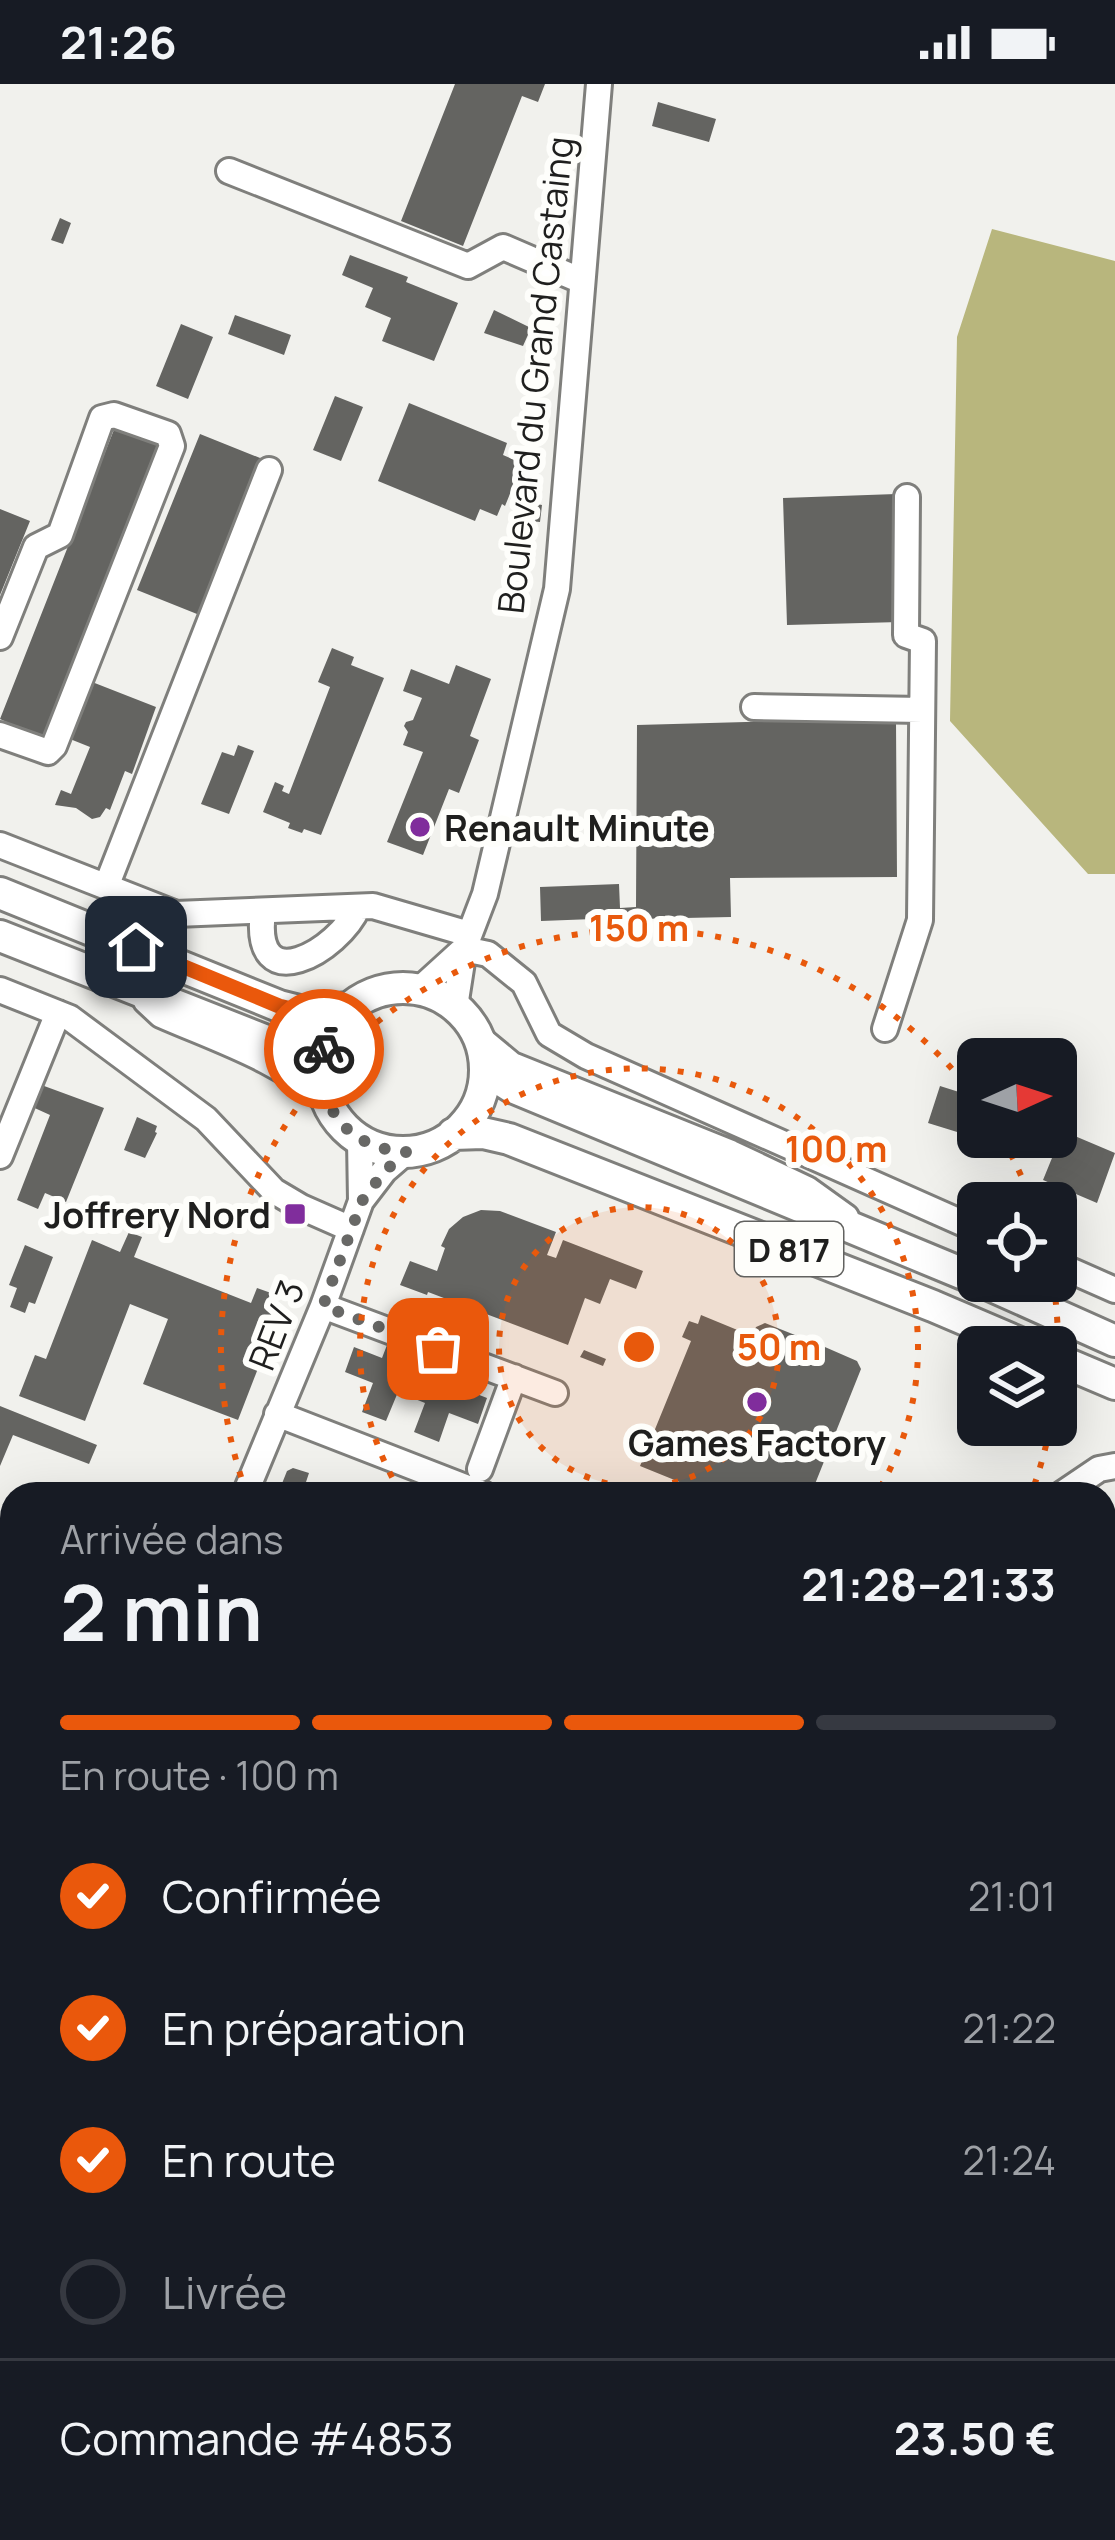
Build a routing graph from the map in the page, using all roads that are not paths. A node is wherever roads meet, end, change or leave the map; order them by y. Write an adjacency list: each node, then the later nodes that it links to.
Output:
1 (598, 84): 3 (street, Boulevard du Grand Castaing)
2 (230, 171): 3 (street)
3 (582, 281): 16 (street, Boulevard du Grand Castaing)
4 (269, 470): 11 (street)
5 (907, 497): 8 (street)
6 (0, 637): 9 (street)
7 (754, 707): 8 (street)
8 (922, 710): 22 (street)
9 (0, 735)
10 (0, 845): 11 (street)
11 (106, 887): 14 (street)
12 (0, 892): 20 (main road)
13 (358, 907): 14 (street); 14 (street); 16 (street)
14 (263, 910)
15 (0, 937): 24 (main road)
16 (466, 942): 17 (street, Boulevard du Grand Castaing); 19 (street, Boulevard du Grand Castaing); 30 (street)
17 (420, 989): 19 (main road); 20 (main road)
18 (0, 990): 21 (street)
19 (455, 1007): 23 (main road)
20 (349, 1008): 24 (main road)
21 (58, 1013): 28 (street); 31 (street)
22 (885, 1029)
23 (481, 1051): 25 (main road); 32 (main road, D 817)
24 (324, 1090): 26 (main road)
25 (453, 1134): 27 (main road); 37 (main road, D 817)
26 (361, 1140): 27 (main road); 29 (street)
27 (406, 1152): 29 (street)
28 (0, 1156)
29 (362, 1201): 31 (street)
30 (957, 1221)
31 (351, 1229): 36 (street)
32 (957, 1270)
33 (1077, 1273): 34 (street)
34 (1115, 1290)
35 (1029, 1302): 38 (main road, D 817)
36 (323, 1306): 40 (street); 43 (street)
37 (980, 1326)
38 (1115, 1341)
39 (1077, 1368): 41 (main road)
40 (514, 1377): 42 (street); 47 (street)
41 (1115, 1384)
42 (555, 1393)
43 (277, 1414): 45 (street); 46 (street)
44 (1115, 1466): 48 (street)
45 (250, 1482)
46 (484, 1482)
47 (487, 1482)
48 (1079, 1482)

